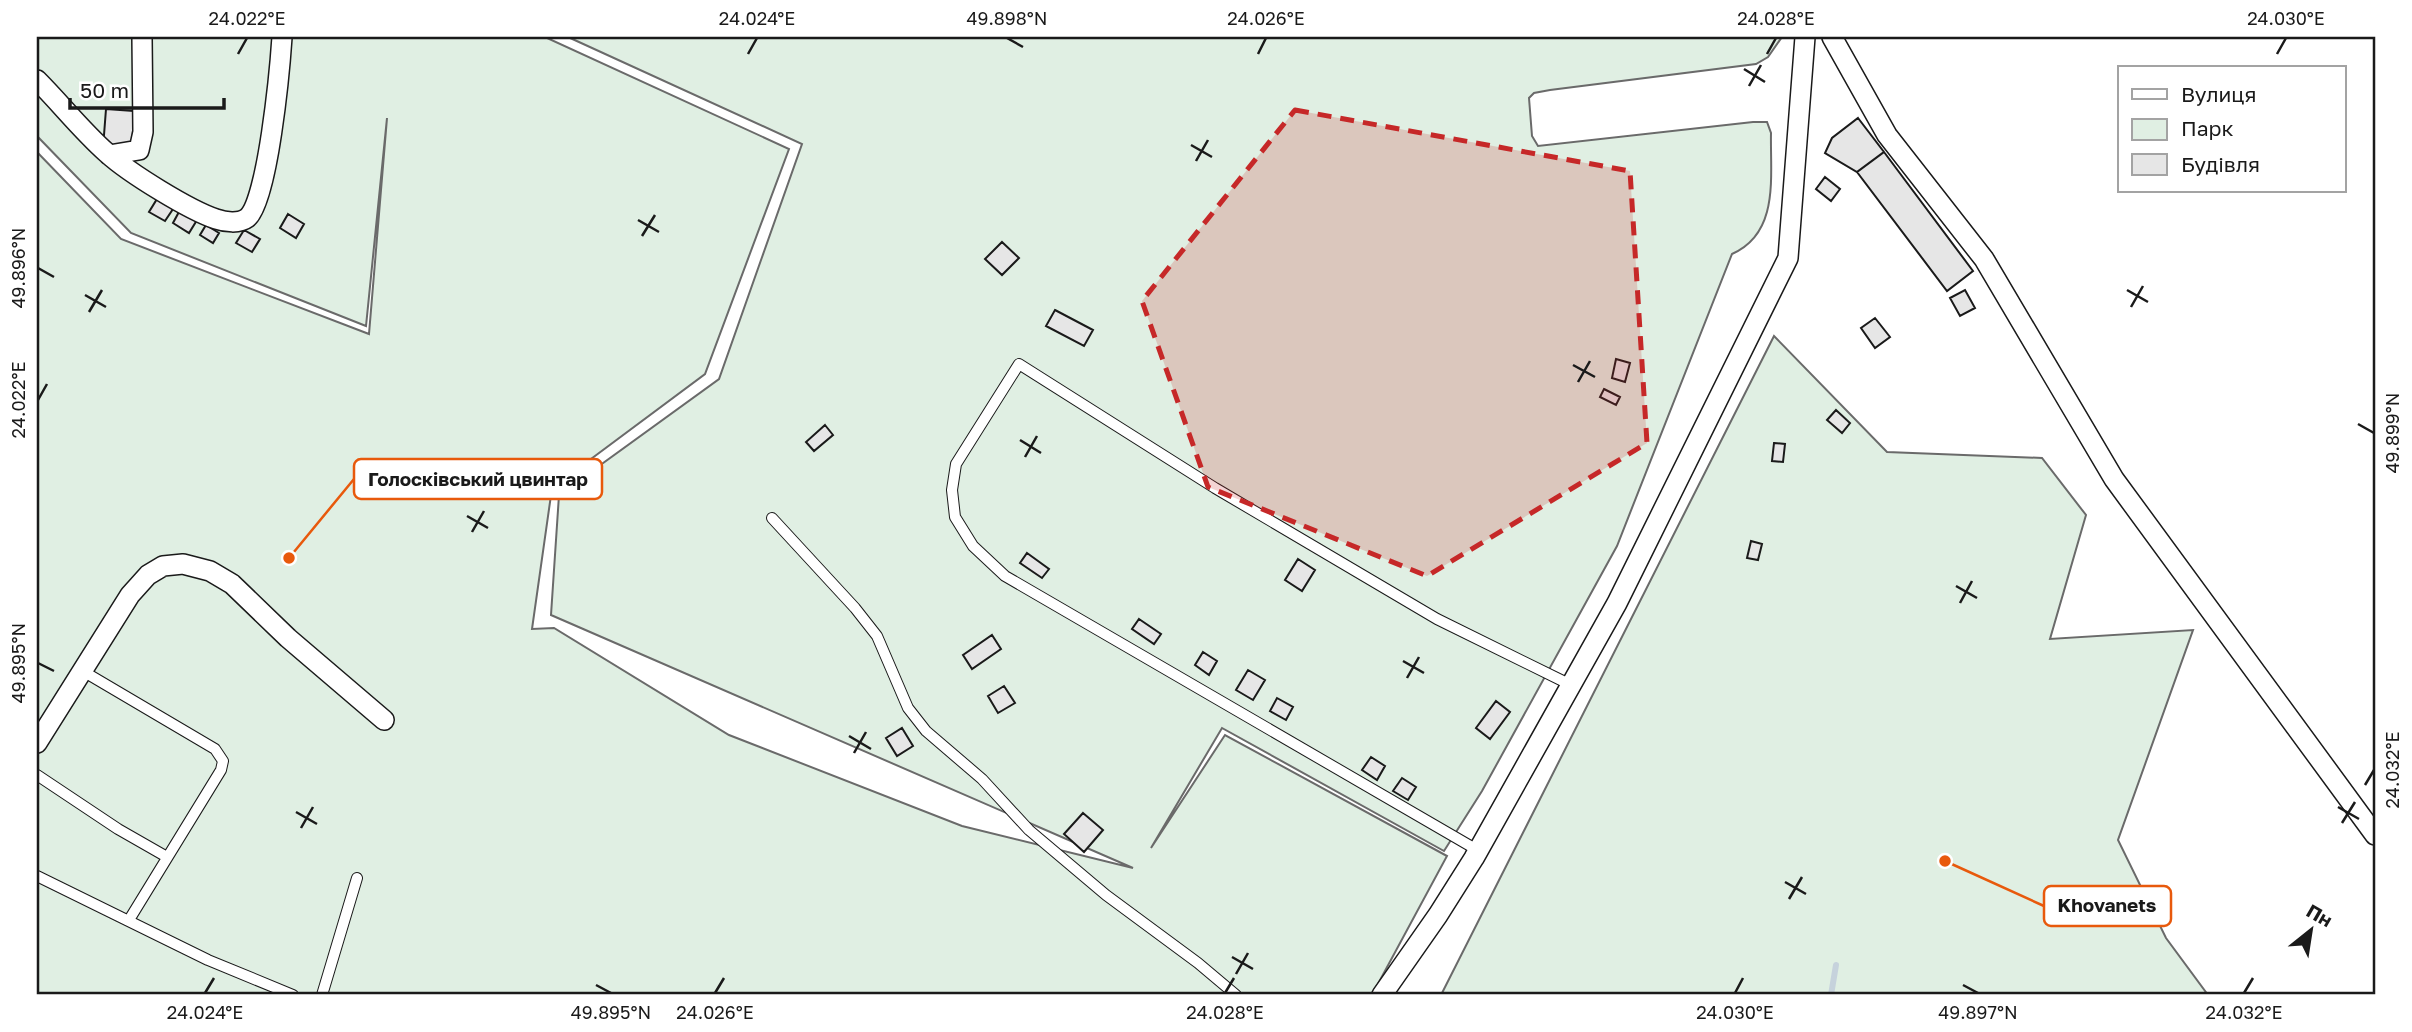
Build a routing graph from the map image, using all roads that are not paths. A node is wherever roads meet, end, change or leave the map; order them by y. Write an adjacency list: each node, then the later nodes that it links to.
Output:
1 (142, 37): 6 (street)
2 (282, 37): 6 (street)
3 (1805, 37): 9 (street)
4 (1832, 37): 13 (street)
5 (37, 80): 6 (street)
6 (108, 155)
7 (772, 518): 21 (lane)
8 (81, 670): 10 (street); 11 (street); 15 (lane)
9 (1571, 685): 14 (street); 14 (lane)
10 (384, 720)
11 (37, 743)
12 (37, 775): 15 (lane)
13 (2375, 835)
14 (1479, 851): 22 (street)
15 (167, 857): 18 (lane)
16 (37, 876): 18 (lane)
17 (357, 878): 20 (lane)
18 (129, 920): 19 (lane)
19 (293, 995)
20 (321, 995)
21 (1236, 995)
22 (1382, 995)

